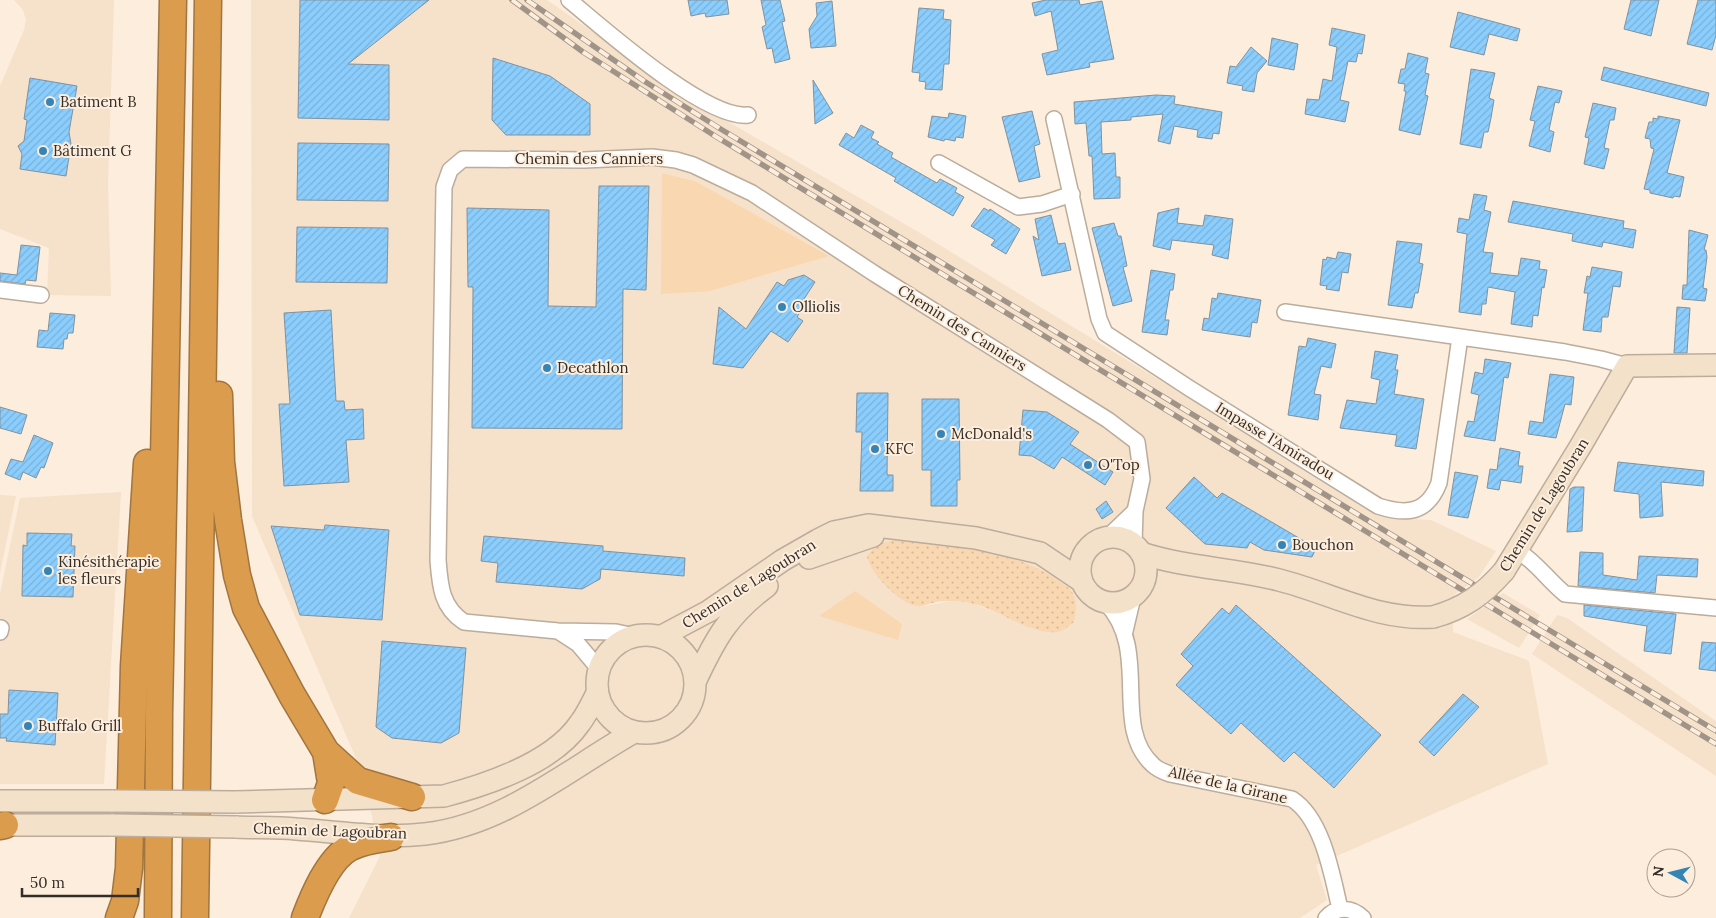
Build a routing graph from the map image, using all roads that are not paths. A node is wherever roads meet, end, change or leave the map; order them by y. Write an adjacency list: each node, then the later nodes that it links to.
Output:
1 (173, 0): 9 (highway)
2 (208, 0): 4 (highway)
3 (569, 0): 5 (street)
4 (206, 84): 35 (highway); 44 (highway)
5 (748, 115)
6 (1054, 119): 8 (street, Impasse l'Amiradou)
7 (939, 163): 8 (street)
8 (1072, 194): 13 (street, Impasse l'Amiradou)
9 (169, 236): 42 (highway); 43 (highway)
10 (0, 290): 11 (street)
11 (41, 295)
12 (1285, 312): 13 (street)
13 (1460, 337): 15 (street)
14 (1716, 365): 15 (main road)
15 (1627, 366): 20 (main road, Chemin de Lagoubran)
16 (1135, 511): 18 (street); 19 (street, Chemin des Canniers); 27 (street, Chemin des Canniers)
17 (897, 528): 21 (main road, Chemin de Lagoubran); 30 (main road, Chemin de Lagoubran); 32 (main road, Chemin de Lagoubran)
18 (1099, 541): 19 (main road); 21 (main road, Chemin de Lagoubran); 23 (main road)
19 (1138, 548): 22 (main road, Chemin de Lagoubran); 24 (main road)
20 (1518, 551): 22 (main road, Chemin de Lagoubran, bridge); 26 (street)
21 (1040, 553): 23 (main road, Chemin de Lagoubran)
22 (1174, 563): 24 (main road)
23 (1080, 580): 25 (main road)
24 (1138, 589): 25 (main road); 28 (street, Allée de la Girane)
25 (1106, 603): 28 (street, Allée de la Girane)
26 (1716, 608)
27 (558, 631): 29 (street, Chemin des Canniers); 31 (street, Chemin des Canniers)
28 (1125, 632): 41 (street, Allée de la Girane)
29 (634, 636): 30 (main road); 31 (main road)
30 (660, 636): 32 (main road)
31 (599, 668): 33 (main road)
32 (695, 682): 34 (main road)
33 (597, 693): 34 (main road); 36 (main road, Chemin de Lagoubran)
34 (634, 732): 40 (main road, Chemin de Lagoubran)
35 (326, 752): 36 (highway); 37 (highway)
36 (412, 797): 37 (main road, Chemin de Lagoubran)
37 (325, 800): 38 (main road, Chemin de Lagoubran, bridge); 39 (main road)
38 (1, 819): 39 (main road, Chemin de Lagoubran, bridge)
39 (294, 829): 40 (main road, Chemin de Lagoubran)
40 (391, 836): 45 (highway)
41 (1340, 909): 46 (street); 47 (street)
42 (119, 918)
43 (158, 918)
44 (195, 918)
45 (305, 918)
46 (1326, 918)
47 (1363, 918)

